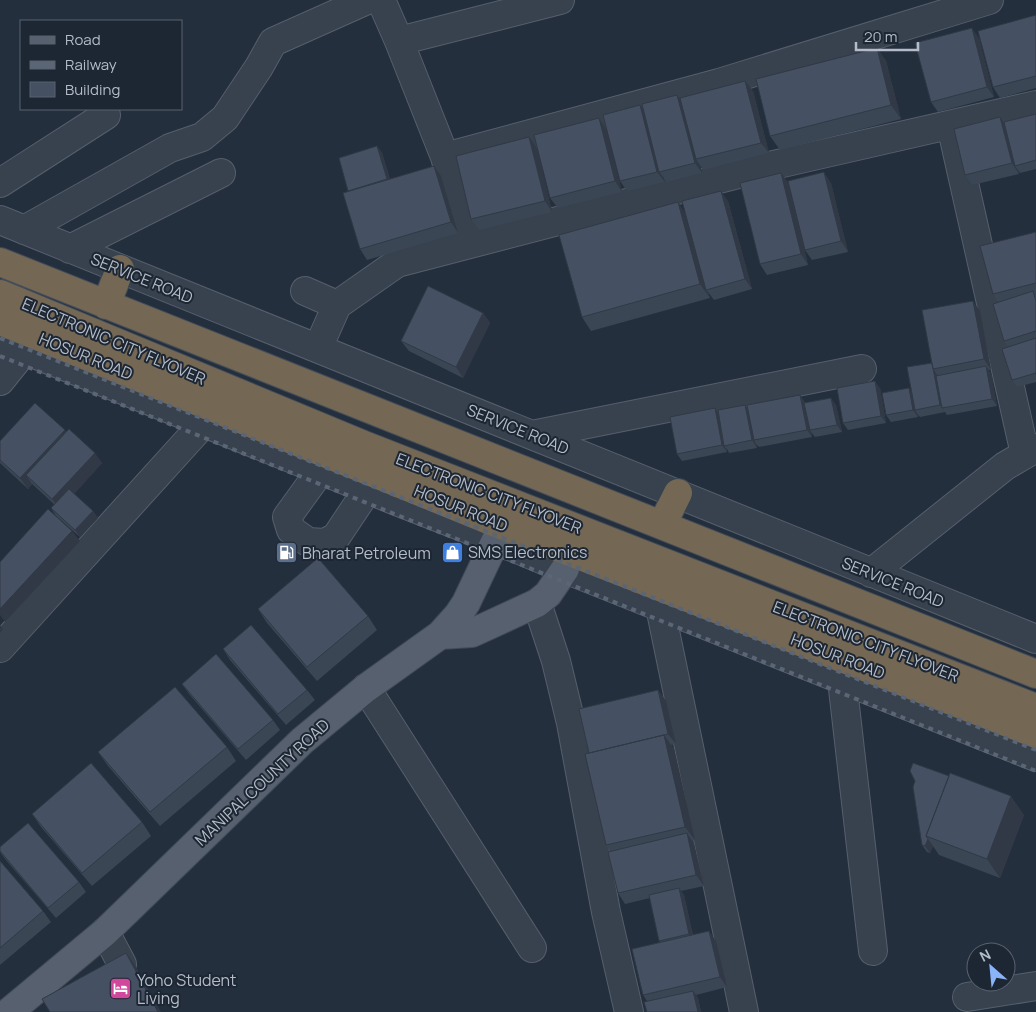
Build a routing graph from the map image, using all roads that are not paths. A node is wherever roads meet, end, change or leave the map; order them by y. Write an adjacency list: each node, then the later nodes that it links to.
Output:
1 (367, 0): 10 (street)
2 (381, 0): 5 (street)
3 (560, 0): 5 (street)
4 (989, 0): 9 (street)
5 (400, 41): 9 (street)
6 (1036, 105): 8 (street)
7 (106, 115): 11 (street)
8 (951, 125): 13 (street); 30 (street)
9 (444, 157): 13 (street)
10 (207, 158): 12 (street); 14 (street)
11 (0, 184)
12 (12, 225): 14 (street, SERVICE ROAD)
13 (469, 244): 21 (street)
14 (70, 249): 16 (street, SERVICE ROAD)
15 (0, 262): 20 (highway)
16 (120, 269): 20 (highway); 24 (street, SERVICE ROAD)
17 (0, 275): 45 (highway, ELECTRONIC CITY FLYOVER)
18 (305, 291): 21 (street)
19 (0, 294): 47 (highway, ELECTRONIC CITY FLYOVER)
20 (106, 304): 34 (highway)
21 (337, 305): 24 (street)
22 (0, 321): 35 (highway, HOSUR ROAD)
23 (0, 340): 25 (street)
24 (318, 348): 29 (street, SERVICE ROAD)
25 (25, 350): 27 (street); 28 (street)
26 (862, 369): 29 (street)
27 (0, 381)
28 (204, 423): 31 (street); 42 (street)
29 (532, 435): 33 (street, SERVICE ROAD)
30 (1030, 451): 37 (street)
31 (321, 470): 32 (street); 32 (street)
32 (368, 489): 35 (street)
33 (678, 493): 34 (highway); 37 (street, SERVICE ROAD)
34 (662, 525): 43 (highway)
35 (500, 532): 36 (street); 40 (main road, MANIPAL COUNTY ROAD); 48 (highway, HOSUR ROAD)
36 (565, 569): 38 (main road); 39 (street)
37 (871, 573): 41 (street, SERVICE ROAD)
38 (537, 603): 40 (main road); 57 (street)
39 (660, 607): 44 (street); 58 (street)
40 (440, 635): 46 (main road, MANIPAL COUNTY ROAD)
41 (1036, 639)
42 (0, 648)
43 (1036, 674)
44 (842, 680): 49 (street); 52 (street)
45 (1036, 686)
46 (366, 688): 50 (main road, MANIPAL COUNTY ROAD); 51 (street)
47 (1036, 708)
48 (1036, 734)
49 (1036, 756)
50 (105, 932): 53 (street); 56 (main road, MANIPAL COUNTY ROAD)
51 (532, 948)
52 (873, 951)
53 (122, 964)
54 (1036, 986): 55 (street)
55 (967, 997)
56 (9, 1012)
57 (629, 1012)
58 (744, 1012)

